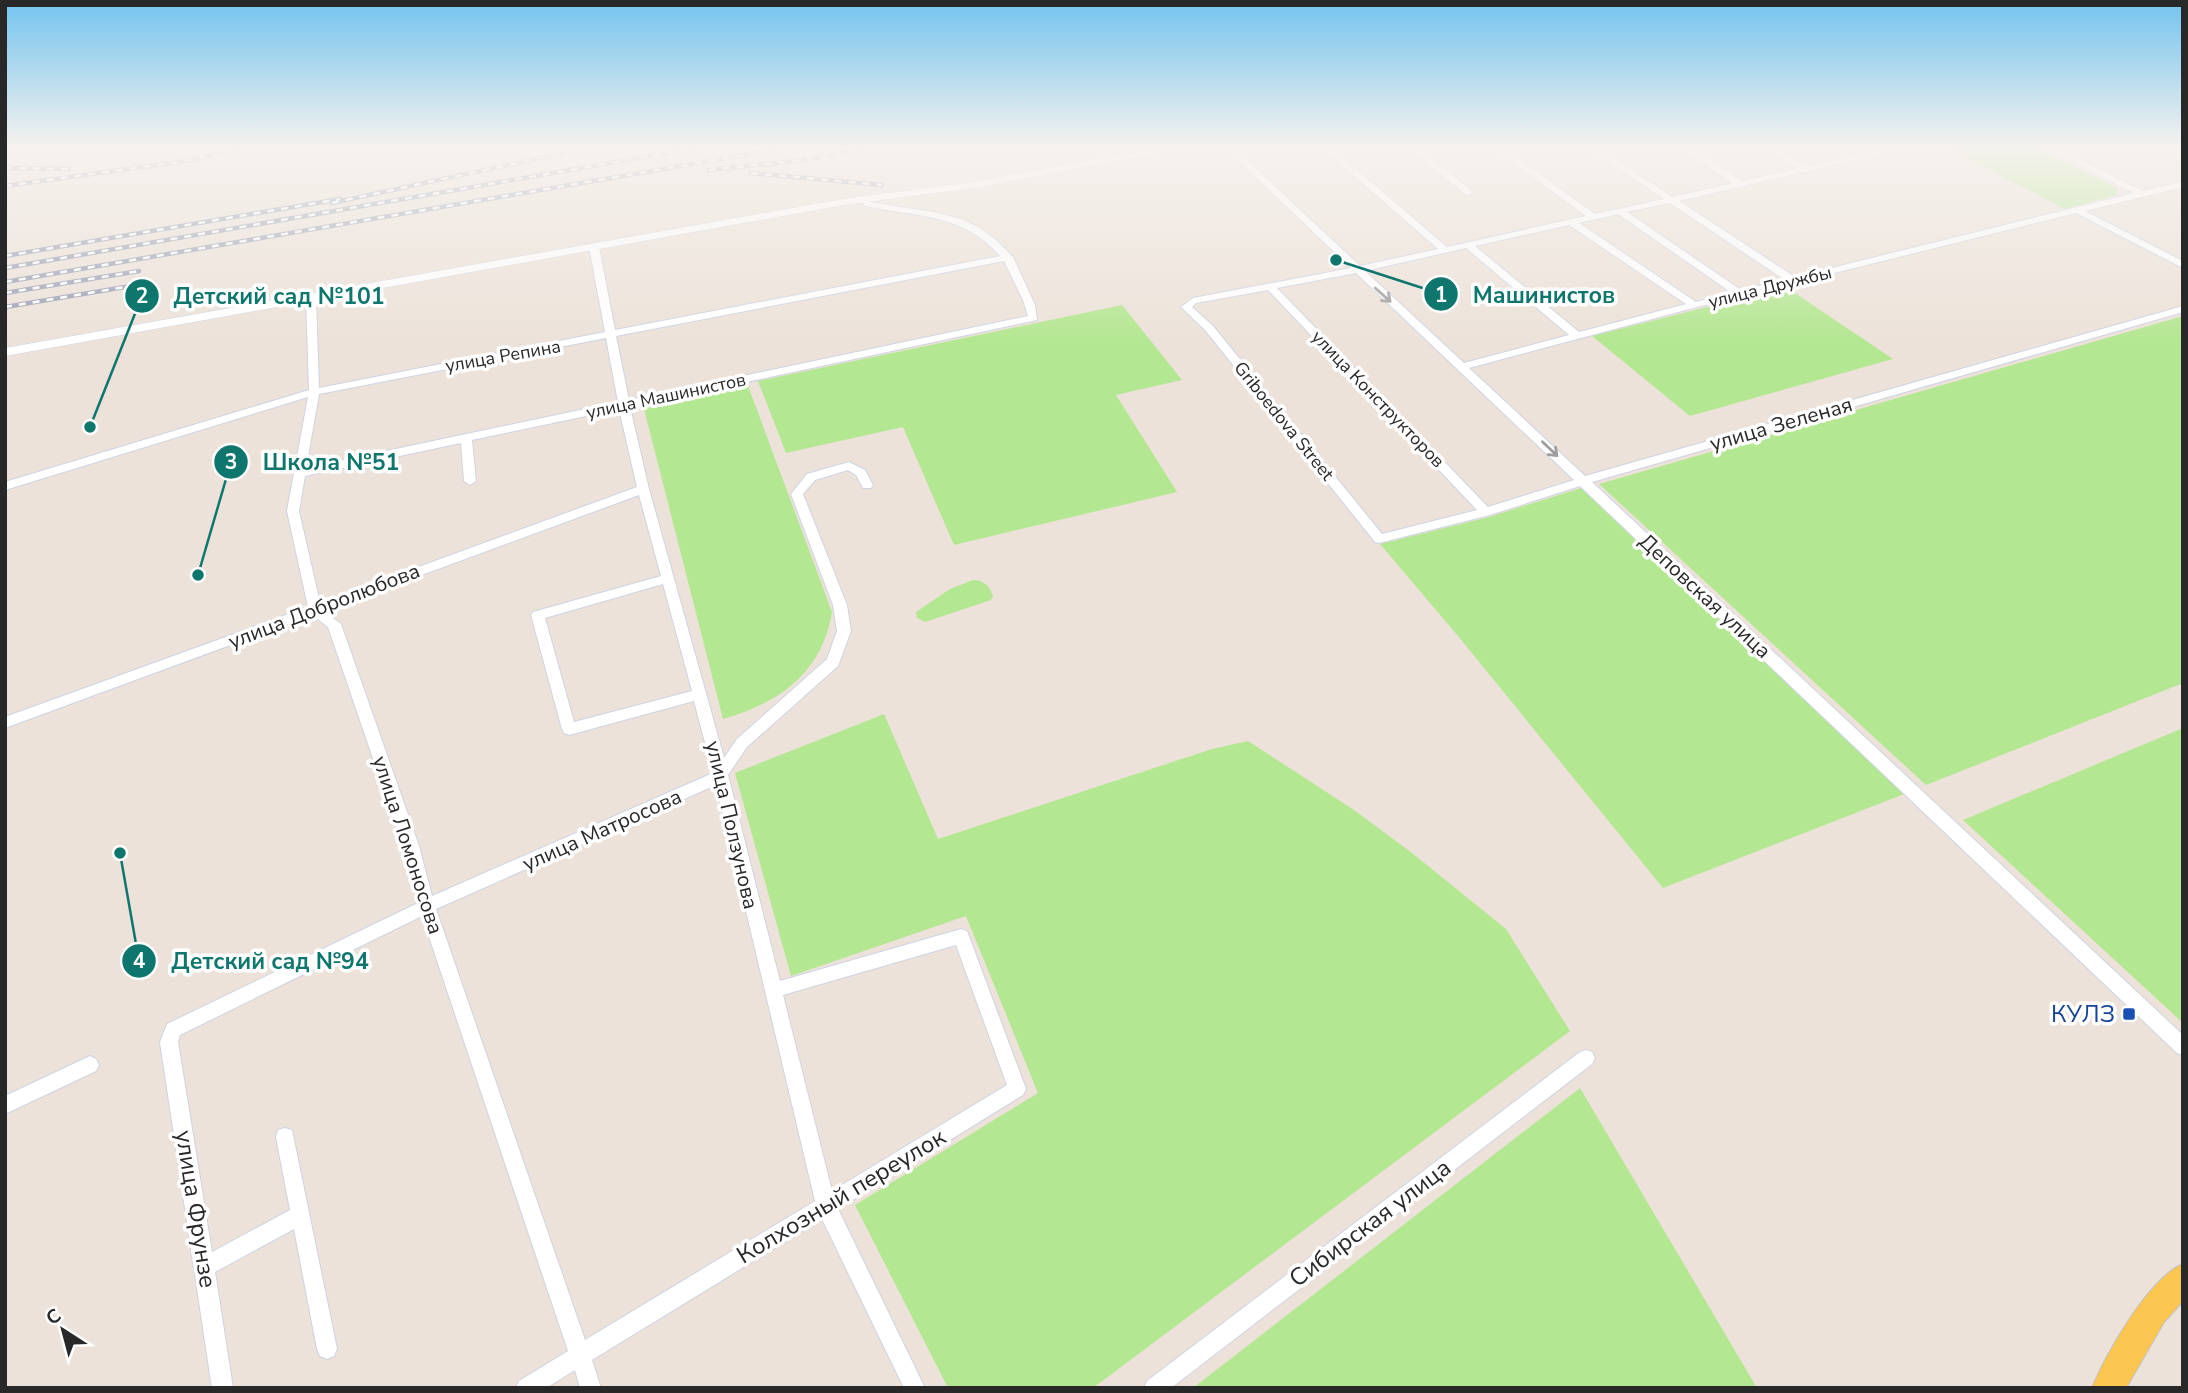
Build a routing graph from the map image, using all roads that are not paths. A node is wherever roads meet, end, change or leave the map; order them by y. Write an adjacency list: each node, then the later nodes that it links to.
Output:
1 (802, 211): 12 (street)
2 (907, 211): 14 (street)
3 (1295, 211): 16 (street, Деповская улица)
4 (1400, 211): 13 (street)
5 (1584, 211): 9 (street)
6 (1619, 211): 9 (street); 19 (street)
7 (1687, 211): 17 (street)
8 (2078, 211): 15 (street); 17 (street, улица Дружбы)
9 (1592, 217): 10 (street)
10 (1571, 222): 11 (street); 21 (street)
11 (1468, 245): 13 (street); 23 (street)
12 (594, 247): 20 (street); 24 (street, улица Ползунова)
13 (1445, 250): 16 (street)
14 (1008, 257): 24 (street, улица Репина); 28 (street, улица Машинистов)
15 (2183, 265)
16 (1356, 270): 18 (street); 26 (street, Деповская улица, one-way to 26)
17 (1794, 281): 19 (street, улица Дружбы)
18 (1271, 287): 36 (street, улица Конструкторов); 37 (street, Griboedova Street)
19 (1740, 294): 21 (street, улица Дружбы)
20 (311, 299): 25 (street); 27 (street)
21 (1694, 305): 23 (street, улица Дружбы)
22 (2183, 309): 32 (street, улица Зеленая)
23 (1577, 336): 26 (street, улица Дружбы)
24 (610, 337): 27 (street, улица Репина); 28 (street, улица Ползунова)
25 (5, 352)
26 (1463, 366): 32 (street, Деповская улица, one-way to 32)
27 (314, 392): 30 (street); 34 (street, улица Репина)
28 (624, 405): 29 (street, улица Машинистов); 35 (street, улица Ползунова)
29 (466, 438): 30 (street, улица Машинистов); 31 (street)
30 (300, 473): 39 (street)
31 (470, 481)
32 (1583, 481): 36 (street, улица Зеленая); 48 (street, Деповская улица)
33 (867, 485): 42 (street)
34 (5, 486)
35 (643, 489): 38 (street, улица Ползунова); 39 (street, улица Добролюбова)
36 (1486, 512): 37 (street, улица Зеленая)
37 (1379, 539)
38 (668, 578): 40 (street, улица Ползунова); 40 (street)
39 (315, 611): 41 (street, улица Добролюбова); 45 (street, улица Ломоносова)
40 (699, 694): 43 (street, улица Ползунова)
41 (5, 723)
42 (742, 743): 43 (street); 44 (street)
43 (715, 751): 44 (street, улица Ползунова)
44 (719, 777): 45 (street, улица Матросова); 46 (street, улица Ползунова)
45 (427, 906): 47 (street, улица Матросова); 58 (street, улица Ломоносова)
46 (772, 991): 53 (street, улица Ползунова); 53 (street, Колхозный переулок)
47 (173, 1030): 55 (street, улица Фрунзе)
48 (2183, 1047)
49 (1586, 1058): 63 (street, Сибирская улица)
50 (90, 1065): 51 (street)
51 (5, 1105)
52 (285, 1137): 54 (street)
53 (826, 1206): 58 (street, Колхозный переулок); 62 (street, улица Ползунова)
54 (300, 1215): 55 (street); 57 (street)
55 (205, 1266): 59 (street, улица Фрунзе)
56 (2183, 1279): 64 (main road)
57 (327, 1349)
58 (580, 1354): 60 (street, Колхозный переулок); 61 (street, улица Ломоносова)
59 (223, 1388)
60 (526, 1388)
61 (591, 1388)
62 (915, 1388)
63 (1154, 1388)
64 (2108, 1388)

